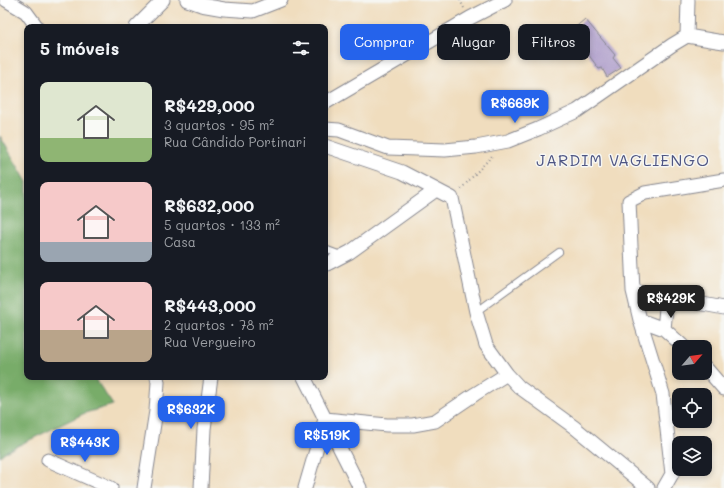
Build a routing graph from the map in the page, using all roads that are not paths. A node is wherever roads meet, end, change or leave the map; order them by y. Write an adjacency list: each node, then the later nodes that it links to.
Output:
1 (6, 0): 7 (street)
2 (163, 0): 8 (street)
3 (187, 0): 4 (street)
4 (281, 0)
5 (505, 0): 11 (street)
6 (688, 0): 9 (street)
7 (35, 24)
8 (139, 24)
9 (687, 36): 10 (street); 12 (street)
10 (724, 42)
11 (328, 101)
12 (328, 129)
13 (328, 147): 15 (street)
14 (724, 180): 20 (street)
15 (436, 190): 18 (street); 23 (street)
16 (328, 250): 18 (lane)
17 (559, 252): 23 (lane)
18 (343, 256): 19 (street)
19 (328, 264)
20 (633, 291): 21 (street); 24 (street)
21 (667, 298): 22 (street); 25 (street)
22 (724, 308)
23 (476, 312): 27 (street)
24 (640, 320): 25 (street); 41 (street)
25 (664, 329): 26 (street)
26 (676, 340)
27 (507, 374): 33 (street); 40 (street)
28 (712, 375): 32 (street)
29 (158, 380): 36 (street)
30 (211, 380): 37 (street)
31 (306, 380): 33 (street)
32 (724, 389)
33 (325, 419): 38 (street); 39 (street)
34 (48, 460): 35 (street)
35 (111, 488)
36 (144, 488)
37 (201, 488)
38 (305, 488)
39 (360, 488)
40 (648, 488)
41 (664, 488)

